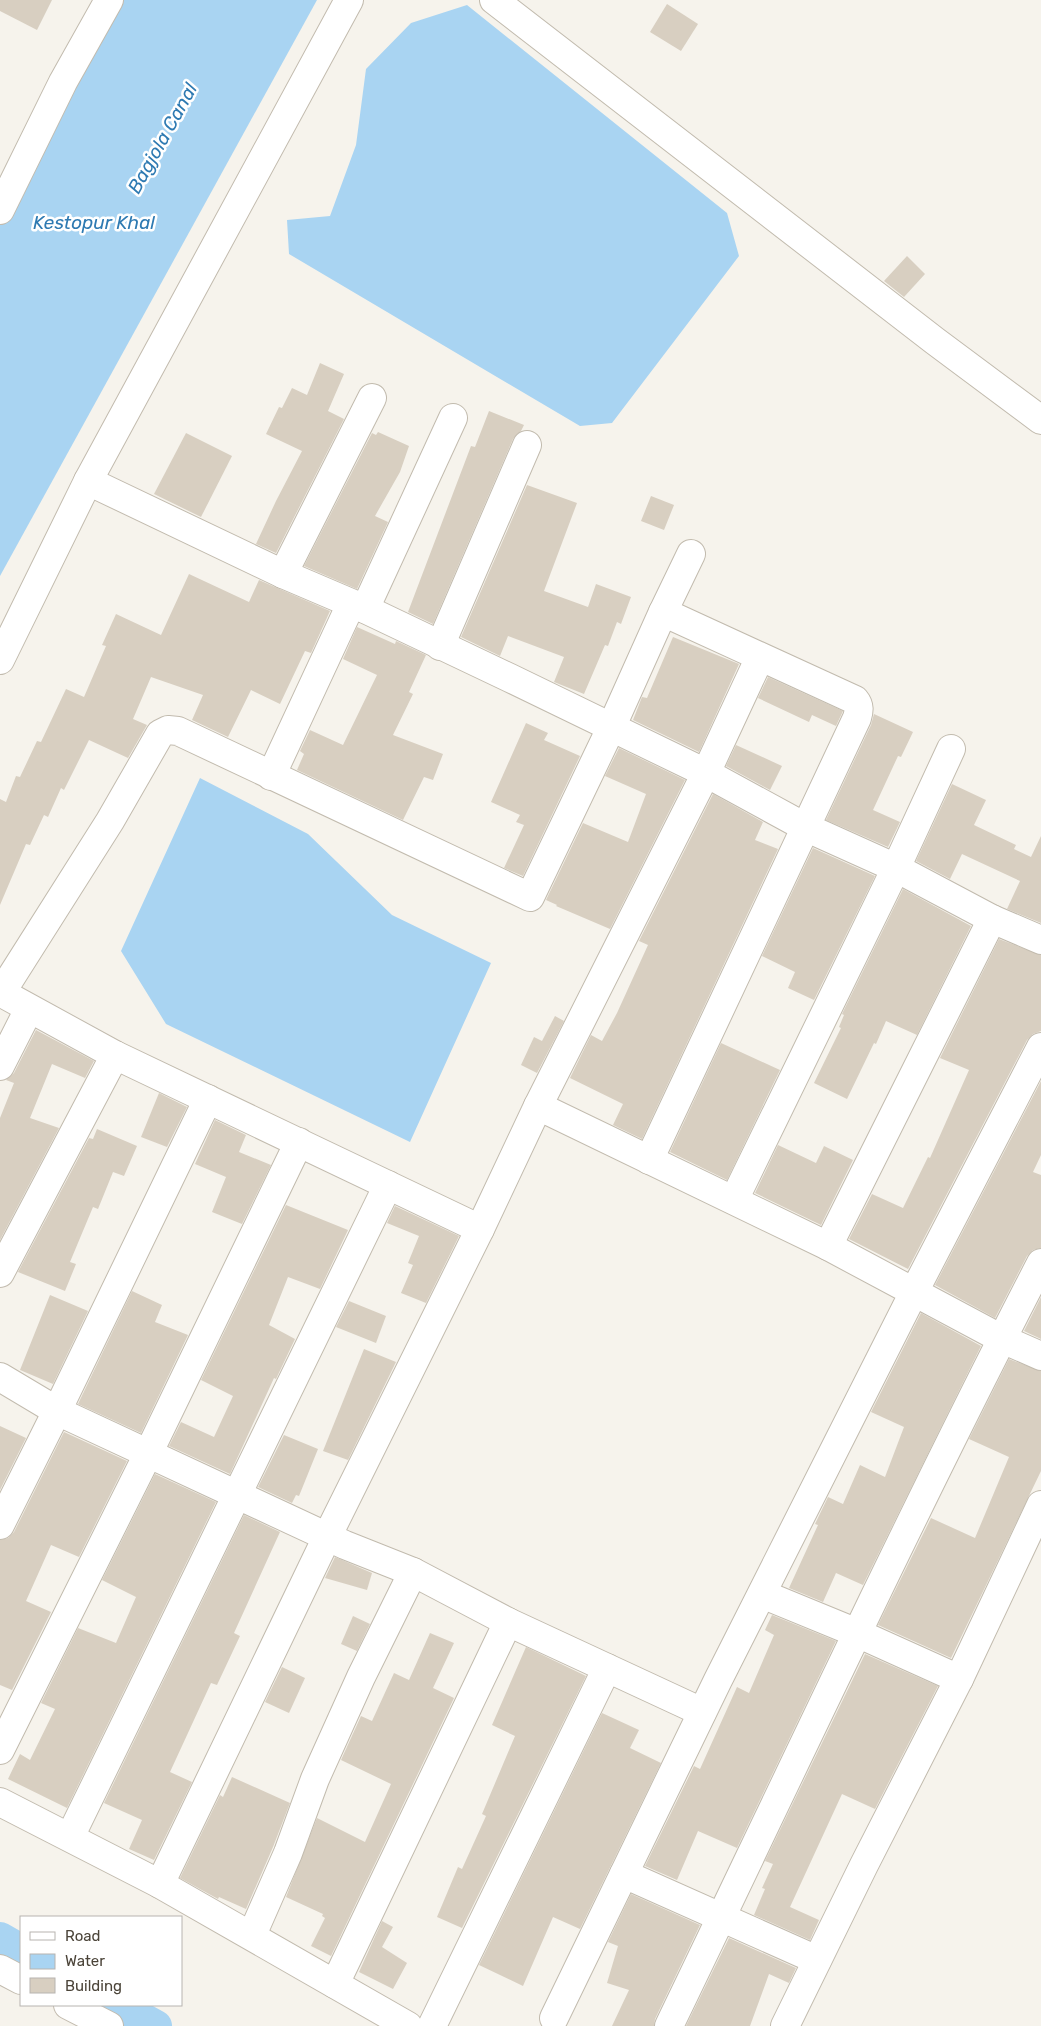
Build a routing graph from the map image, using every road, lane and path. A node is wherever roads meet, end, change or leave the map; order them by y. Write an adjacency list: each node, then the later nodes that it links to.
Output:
1 (109, 0): 4 (street)
2 (349, 0): 9 (street)
3 (494, 0): 7 (street)
4 (0, 210)
5 (372, 398): 11 (street)
6 (453, 418): 12 (street)
7 (1041, 420)
8 (527, 445): 14 (street)
9 (88, 481): 11 (street); 16 (street)
10 (691, 554): 13 (street)
11 (283, 574): 12 (street)
12 (358, 606): 14 (street); 20 (street)
13 (662, 612): 15 (street); 17 (street)
14 (440, 646): 17 (street)
15 (760, 657): 19 (street); 21 (street)
16 (0, 660)
17 (611, 728): 19 (street); 20 (street)
18 (951, 749): 22 (street)
19 (706, 773): 21 (street); 31 (street)
20 (271, 776): 25 (street)
21 (804, 828): 22 (street); 33 (street)
22 (896, 868): 23 (street); 35 (street)
23 (992, 919): 24 (street); 37 (street)
24 (1041, 940)
25 (0, 992): 26 (street)
26 (29, 1009): 28 (street); 29 (street)
27 (1041, 1047): 40 (street)
28 (115, 1055): 30 (street); 39 (street)
29 (0, 1066)
30 (208, 1099): 32 (street); 44 (street)
31 (538, 1106): 33 (street); 36 (street)
32 (299, 1142): 34 (street); 45 (street)
33 (649, 1160): 35 (street)
34 (388, 1185): 36 (street); 46 (street)
35 (734, 1200): 37 (street)
36 (480, 1229): 49 (street)
37 (828, 1246): 40 (street)
38 (1041, 1263): 41 (street)
39 (0, 1272)
40 (914, 1292): 41 (street); 51 (street)
41 (1002, 1339): 42 (street); 53 (street)
42 (1041, 1356)
43 (0, 1376): 44 (street)
44 (57, 1411): 45 (street); 48 (street)
45 (148, 1454): 46 (street); 57 (street)
46 (238, 1495): 49 (street); 59 (street)
47 (1041, 1505): 55 (street)
48 (0, 1524)
49 (327, 1537): 50 (street); 61 (street)
50 (413, 1572): 52 (street); 63 (street)
51 (762, 1594): 53 (street); 56 (street)
52 (508, 1622): 54 (street); 67 (street)
53 (857, 1633): 55 (street); 62 (street)
54 (607, 1668): 56 (street); 72 (street)
55 (959, 1679): 64 (street)
56 (702, 1712): 60 (street)
57 (0, 1750)
58 (0, 1802): 59 (street)
59 (70, 1837): 61 (street)
60 (624, 1874): 62 (street); 69 (street)
61 (160, 1884): 63 (street)
62 (721, 1918): 64 (street); 73 (street)
63 (252, 1935): 67 (street)
64 (817, 1960): 74 (street)
65 (0, 1969): 66 (street)
66 (20, 1979)
67 (335, 1984): 71 (street)
68 (70, 2006): 70 (street)
69 (554, 2018)
70 (109, 2026)
71 (408, 2026)
72 (432, 2026)
73 (669, 2026)
74 (785, 2026)

